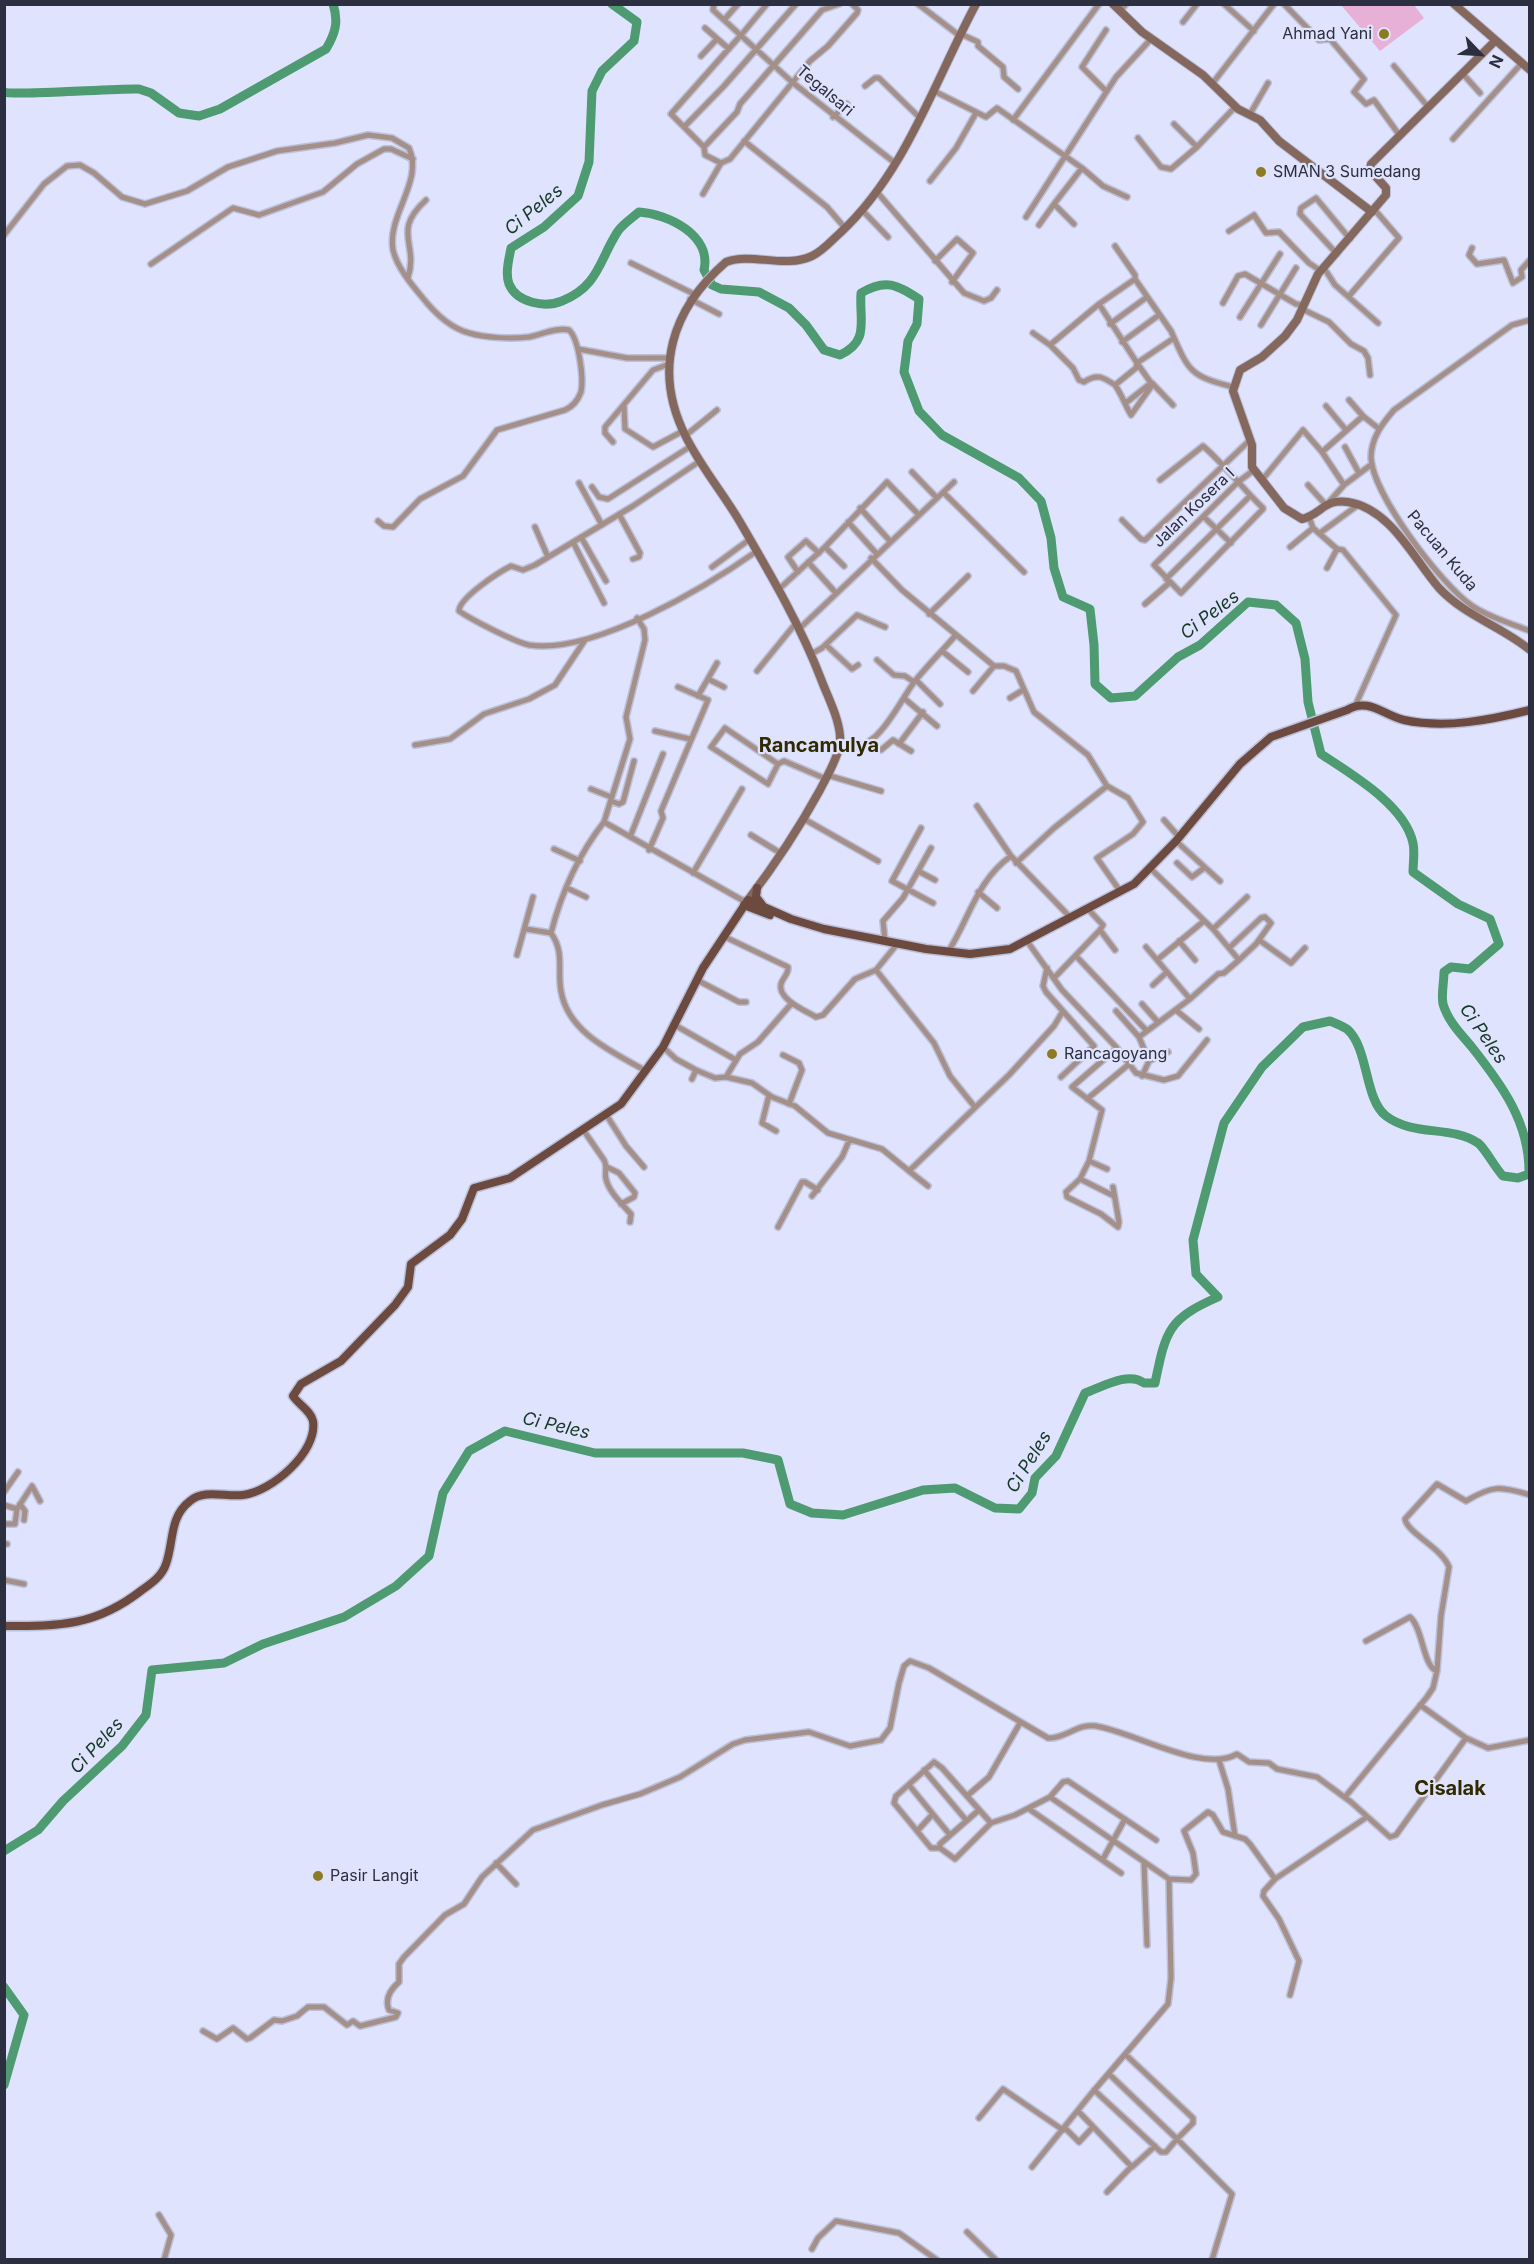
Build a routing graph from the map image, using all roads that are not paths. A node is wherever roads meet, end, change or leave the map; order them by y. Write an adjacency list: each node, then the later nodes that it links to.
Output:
1 (714, 4): 17 (street)
2 (738, 4): 17 (street)
3 (767, 4): 22 (street)
4 (795, 4): 28 (street)
5 (852, 4): 35 (street)
6 (918, 4): 23 (street)
7 (1099, 4): 50 (street)
8 (1113, 4): 16 (street)
9 (1197, 4): 18 (street)
10 (1224, 4): 21 (street)
11 (1274, 4): 21 (street)
12 (1284, 4): 53 (street)
13 (1454, 4): 26 (street)
14 (838, 5): 31 (street)
15 (973, 5): 23 (street)
16 (1123, 7): 25 (street)
17 (724, 20): 22 (street, Tegalsari)
18 (1183, 22)
19 (705, 28): 24 (street)
20 (1106, 30): 41 (street)
21 (1254, 31): 37 (street)
22 (741, 35): 27 (street); 28 (street, Tegalsari)
23 (961, 35): 39 (street); 40 (street)
24 (717, 39): 27 (street); 29 (street)
25 (1151, 39): 37 (street); 41 (street)
26 (1495, 41): 30 (street); 34 (street)
27 (729, 49): 52 (street)
28 (757, 49): 31 (street, Tegalsari); 52 (street)
29 (702, 56)
30 (1521, 64): 33 (street); 55 (street)
31 (775, 65): 35 (street, Tegalsari); 57 (street)
32 (1394, 66): 45 (street)
33 (1530, 70)
34 (1463, 74): 42 (street); 45 (street)
35 (792, 82): 48 (street, Tegalsari); 56 (street)
36 (1268, 83): 47 (street)
37 (1212, 84): 44 (street)
38 (866, 86): 49 (street)
39 (1018, 89)
40 (934, 91): 46 (street); 49 (street)
41 (1106, 91): 59 (street)
42 (1480, 93)
43 (847, 104): 48 (street)
44 (1236, 106): 47 (street); 58 (street)
45 (1429, 108): 53 (street)
46 (976, 113): 50 (street); 64 (street)
47 (1250, 114): 71 (street)
48 (833, 117): 62 (street, Tegalsari)
49 (920, 118): 62 (street)
50 (1013, 120): 59 (street)
51 (1174, 124): 58 (street)
52 (684, 127): 57 (street)
53 (1400, 136): 71 (street)
54 (1137, 138): 58 (street)
55 (1454, 139)
56 (744, 141): 61 (street); 75 (street)
57 (704, 147): 61 (street)
58 (1197, 147)
59 (1064, 155): 63 (street); 72 (street)
60 (413, 159): 77 (street); 87 (street); 90 (street)
61 (721, 163): 66 (street)
62 (895, 164): 65 (street)
63 (1083, 168): 67 (street); 69 (street)
64 (930, 181)
65 (877, 192): 70 (street); 85 (street)
66 (703, 194)
67 (1127, 197)
68 (426, 200): 90 (street)
69 (1054, 204): 73 (street); 74 (street)
70 (862, 210): 75 (street); 78 (street)
71 (1373, 210): 79 (street); 97 (street)
72 (1026, 217)
73 (1074, 224)
74 (1039, 225)
75 (845, 228): 95 (street)
76 (1229, 231): 89 (street)
77 (4, 235)
78 (888, 237)
79 (1350, 239): 83 (street); 83 (street)
80 (1115, 246): 91 (street)
81 (1472, 248): 84 (street)
82 (1280, 254): 93 (street)
83 (1337, 254): 89 (street)
84 (1530, 260)
85 (934, 261): 92 (street); 92 (street)
86 (631, 262): 95 (street)
87 (151, 264)
88 (1296, 268): 96 (street)
89 (1322, 270): 97 (street); 101 (street)
90 (408, 278): 113 (street)
91 (1135, 279): 98 (street); 100 (street)
92 (952, 282): 94 (street)
93 (1261, 282): 96 (street); 99 (street); 104 (street)
94 (997, 290)
95 (694, 293): 102 (street); 114 (street)
96 (1281, 294): 101 (street); 108 (street)
97 (1349, 296): 106 (street)
98 (1146, 297): 103 (street); 107 (street)
99 (1223, 303)
100 (1099, 304): 107 (street); 112 (street)
101 (1303, 307): 116 (street); 119 (street)
102 (719, 314)
103 (1159, 315): 110 (street); 111 (street)
104 (1240, 317)
105 (1530, 320): 127 (street)
106 (1378, 323)
107 (1110, 324): 111 (street)
108 (1261, 325)
109 (1033, 333): 112 (street)
110 (1174, 338): 115 (street); 119 (street)
111 (1122, 342): 115 (street)
112 (1050, 345): 118 (street)
113 (579, 349): 114 (street); 160 (street)
114 (669, 361): 123 (street); 129 (street)
115 (1137, 363): 117 (street); 118 (street)
116 (1370, 375)
117 (1152, 383): 121 (street); 121 (street); 122 (street)
118 (1115, 385): 121 (street)
119 (1233, 387): 130 (street)
120 (1348, 400): 126 (street)
121 (1124, 401)
122 (1173, 405)
123 (624, 406): 129 (street); 131 (street)
124 (1326, 406): 128 (street)
125 (717, 410): 129 (street)
126 (1363, 416): 127 (street); 128 (street)
127 (1378, 428): 136 (street)
128 (1346, 430): 134 (street)
129 (684, 433): 132 (street)
130 (1250, 440): 137 (street); 138 (street)
131 (612, 442)
132 (691, 446): 135 (street); 148 (street)
133 (1345, 447): 140 (street)
134 (1322, 452): 142 (street); 147 (street)
135 (700, 461): 155 (street); 168 (street)
136 (1372, 464): 140 (street); 198 (street, Pacuan Kuda)
137 (1223, 467): 141 (street); 144 (street); 159 (street)
138 (1254, 470): 142 (street); 144 (street, Jalan Kosera I)
139 (912, 472): 151 (street)
140 (1359, 473): 147 (street)
141 (1160, 480)
142 (1262, 480): 158 (street)
143 (954, 482): 149 (street)
144 (1238, 482): 150 (street); 157 (street, Jalan Kosera I)
145 (579, 483): 162 (street)
146 (1308, 485): 152 (street)
147 (1344, 485): 152 (street)
148 (592, 487)
149 (944, 493): 151 (street); 186 (street)
150 (1250, 496): 165 (street); 171 (street)
151 (937, 498): 156 (street)
152 (1327, 504): 153 (street); 158 (street)
153 (1358, 505): 166 (street); 202 (street)
154 (860, 508): 156 (street); 161 (street); 170 (street)
155 (619, 514): 162 (street); 180 (street)
156 (919, 515): 170 (street)
157 (1204, 517): 165 (street); 189 (street, Jalan Kosera I)
158 (1309, 517): 164 (street)
159 (1122, 520)
160 (378, 521)
161 (848, 522): 172 (street); 177 (street)
162 (602, 525): 167 (street)
163 (535, 527): 178 (street)
164 (1313, 528): 166 (street); 173 (street)
165 (1218, 530): 171 (street); 189 (street)
166 (1320, 533): 174 (street)
167 (581, 537): 169 (street); 188 (street)
168 (750, 539): 175 (street); 183 (street)
169 (573, 542): 178 (street); 192 (street)
170 (890, 542): 177 (street)
171 (1230, 543): 189 (street)
172 (825, 547): 176 (street); 182 (street)
173 (1290, 547)
174 (1337, 549): 184 (street); 221 (street)
175 (757, 551): 190 (street); 195 (street)
176 (819, 553): 181 (street); 185 (street)
177 (876, 553): 179 (street)
178 (548, 557): 200 (street)
179 (871, 558): 191 (street); 194 (street)
180 (633, 559)
181 (808, 562): 185 (street); 191 (street)
182 (844, 566)
183 (712, 567)
184 (1328, 568)
185 (798, 572): 190 (street)
186 (1024, 572)
187 (968, 576): 194 (street)
188 (606, 581)
189 (1168, 581): 193 (street)
190 (778, 590): 196 (street)
191 (835, 592): 196 (street)
192 (604, 603)
193 (1145, 604)
194 (929, 614): 199 (street)
195 (637, 618): 200 (street); 240 (street)
196 (798, 626): 204 (street); 209 (street)
197 (885, 627): 201 (street)
198 (1530, 631)
199 (955, 636): 203 (street); 208 (street)
200 (585, 640): 229 (street)
201 (826, 645): 204 (street); 207 (street)
202 (1530, 650)
203 (942, 651): 210 (street); 212 (street)
204 (811, 654): 230 (street)
205 (877, 660): 212 (street)
206 (717, 663): 211 (street)
207 (858, 665)
208 (994, 666): 215 (street); 216 (street)
209 (757, 671)
210 (968, 672)
211 (708, 679): 214 (street); 217 (street)
212 (915, 681): 219 (street); 220 (street)
213 (678, 687): 217 (street)
214 (724, 687)
215 (1023, 690): 218 (street); 236 (street)
216 (973, 691)
217 (698, 696): 226 (street)
218 (1010, 698)
219 (905, 699): 223 (street); 227 (street)
220 (940, 704)
221 (1356, 704): 222 (main road); 248 (main road)
222 (1530, 710)
223 (923, 712): 224 (street); 228 (street)
224 (937, 726)
225 (655, 731): 226 (street)
226 (690, 739): 251 (street)
227 (869, 742): 228 (street); 230 (street)
228 (899, 744): 231 (street)
229 (415, 746)
230 (839, 746): 235 (street)
231 (911, 751)
232 (663, 754): 247 (street)
233 (634, 761): 240 (street)
234 (778, 764): 234 (street); 235 (street)
235 (826, 777): 239 (street); 242 (street)
236 (1107, 786): 257 (street); 268 (street)
237 (591, 789): 240 (street)
238 (742, 789): 261 (street)
239 (881, 791)
240 (611, 799): 244 (street)
241 (977, 806): 253 (street)
242 (804, 819): 252 (street); 255 (street)
243 (1164, 820): 248 (street)
244 (604, 822): 247 (street); 254 (street)
245 (921, 828): 266 (street)
246 (751, 835): 252 (street)
247 (630, 837): 251 (street)
248 (1177, 839): 258 (main road); 259 (street)
249 (931, 848): 260 (street)
250 (554, 849): 254 (street)
251 (650, 850): 261 (street)
252 (782, 854): 265 (street)
253 (1011, 856): 257 (street); 267 (street)
254 (580, 861): 264 (street)
255 (878, 861)
256 (1177, 862): 259 (street)
257 (1016, 863): 278 (street)
258 (1150, 868): 268 (main road); 279 (street)
259 (1204, 868): 263 (street)
260 (918, 871): 262 (street); 266 (street)
261 (693, 873): 272 (street)
262 (935, 880)
263 (1221, 881)
264 (567, 888): 270 (street); 283 (street)
265 (757, 888): 272 (street); 276 (main road)
266 (908, 889): 273 (street); 286 (street)
267 (978, 891): 274 (street); 294 (street)
268 (1120, 891): 275 (main road)
269 (533, 897): 280 (street)
270 (586, 897)
271 (1247, 897): 281 (street)
272 (745, 902): 276 (main road); 277 (main road)
273 (933, 903)
274 (997, 908)
275 (1087, 908): 278 (main road); 282 (street)
276 (763, 910): 277 (main road); 286 (main road)
277 (735, 917): 284 (main road)
278 (1070, 917): 287 (main road)
279 (1204, 921): 281 (street); 288 (street)
280 (526, 928): 283 (street); 295 (street)
281 (1213, 929): 291 (street)
282 (1100, 930): 293 (street); 296 (street)
283 (551, 933): 327 (street)
284 (723, 936): 304 (main road); 308 (street)
285 (1259, 940): 291 (street); 292 (street); 299 (street)
286 (885, 941): 289 (main road)
287 (1027, 941): 294 (main road); 300 (street)
288 (1179, 941): 297 (street); 298 (street)
289 (898, 944): 294 (main road); 301 (street)
290 (1146, 947): 297 (street)
291 (1229, 948): 299 (street)
292 (1305, 948)
293 (1115, 950)
294 (948, 952)
295 (518, 955)
296 (1076, 956): 303 (street); 316 (street)
297 (1157, 960): 302 (street)
298 (1195, 960)
299 (1239, 960): 306 (street)
300 (1047, 968): 303 (street); 310 (street)
301 (876, 970): 308 (street); 335 (street)
302 (1167, 972): 305 (street); 306 (street)
303 (1054, 978): 320 (street)
304 (697, 980): 307 (street); 314 (main road)
305 (1153, 985)
306 (1190, 999): 312 (street)
307 (746, 1002)
308 (792, 1003): 323 (street)
309 (1142, 1004): 313 (street)
310 (1064, 1011): 330 (street); 335 (street)
311 (1116, 1011): 317 (street)
312 (1177, 1011): 313 (street); 315 (street)
313 (1157, 1021): 316 (street)
314 (673, 1024): 319 (main road); 323 (street)
315 (1199, 1029)
316 (1146, 1030): 317 (street)
317 (1139, 1037): 324 (street)
318 (1207, 1040): 328 (street)
319 (663, 1047): 326 (street); 327 (main road)
320 (1117, 1048): 325 (street); 333 (street)
321 (1168, 1052): 324 (street)
322 (783, 1055): 334 (street)
323 (736, 1060): 329 (street)
324 (1149, 1060): 328 (street)
325 (1128, 1065): 328 (street); 333 (street)
326 (696, 1070): 329 (street); 331 (street)
327 (646, 1072): 336 (main road)
328 (1142, 1076)
329 (726, 1077): 332 (street)
330 (1061, 1077)
331 (692, 1079)
332 (769, 1095): 334 (street); 338 (street)
333 (1087, 1099): 340 (street)
334 (789, 1104): 339 (street)
335 (974, 1106): 344 (street)
336 (607, 1116): 337 (main road); 342 (street)
337 (584, 1131): 341 (street); 364 (main road)
338 (776, 1131)
339 (849, 1141): 344 (street); 348 (street)
340 (1089, 1161): 343 (street); 345 (street)
341 (607, 1167): 351 (street); 351 (street)
342 (644, 1167)
343 (1107, 1169)
344 (909, 1171): 346 (street)
345 (1080, 1179): 350 (street); 350 (street)
346 (928, 1186)
347 (1113, 1186): 350 (street)
348 (818, 1190): 349 (street); 353 (street)
349 (812, 1196)
350 (1114, 1196)
351 (621, 1204): 352 (street)
352 (630, 1222)
353 (778, 1227)
354 (18, 1472): 355 (street)
355 (4, 1492)
356 (1530, 1495): 366 (street)
357 (40, 1501): 359 (street)
358 (4, 1505): 359 (street)
359 (19, 1506): 360 (street); 361 (street)
360 (24, 1520)
361 (4, 1524)
362 (4, 1580): 363 (street)
363 (24, 1584)
364 (4, 1626)
365 (1366, 1641): 366 (street)
366 (1437, 1671): 367 (street)
367 (1420, 1705): 369 (street); 376 (street)
368 (1020, 1723): 371 (street); 374 (street); 391 (street)
369 (1467, 1738): 370 (street); 380 (street)
370 (1530, 1740)
371 (1219, 1760): 376 (street); 386 (street)
372 (924, 1770): 373 (street); 374 (street); 382 (street)
373 (909, 1785): 379 (street); 384 (street)
374 (967, 1796): 378 (street)
375 (1050, 1797): 377 (street); 381 (street); 388 (street)
376 (1345, 1797): 380 (street)
377 (1029, 1809): 383 (street); 390 (street)
378 (979, 1810): 382 (street); 383 (street)
379 (932, 1815): 384 (street); 385 (street)
380 (1367, 1818): 395 (street)
381 (1125, 1819): 387 (street); 388 (street)
382 (966, 1820): 385 (street)
383 (991, 1822): 389 (street)
384 (918, 1830): 389 (street)
385 (950, 1835): 389 (street)
386 (1235, 1836): 394 (street); 395 (street)
387 (1156, 1840)
388 (1113, 1841): 390 (street); 392 (street)
389 (940, 1848)
390 (1103, 1859): 393 (street)
391 (496, 1863): 396 (street); 399 (street)
392 (1144, 1863): 394 (street); 397 (street)
393 (1121, 1873)
394 (1169, 1879): 400 (street)
395 (1275, 1879): 398 (street)
396 (516, 1884)
397 (1147, 1945)
398 (1290, 1995)
399 (203, 2031)
400 (1126, 2055): 401 (street); 407 (street)
401 (1108, 2074): 402 (street); 407 (street)
402 (1094, 2090): 403 (street); 408 (street)
403 (1078, 2111): 405 (street); 406 (street)
404 (979, 2118): 406 (street)
405 (1093, 2127): 406 (street); 409 (street)
406 (1064, 2129): 410 (street)
407 (1178, 2139): 408 (street); 418 (street)
408 (1155, 2146): 409 (street)
409 (1131, 2167): 411 (street)
410 (1032, 2168)
411 (1107, 2192)
412 (159, 2215): 415 (street)
413 (967, 2232): 417 (street)
414 (812, 2249): 416 (street)
415 (164, 2259)
416 (937, 2259)
417 (996, 2259)
418 (1212, 2259)

